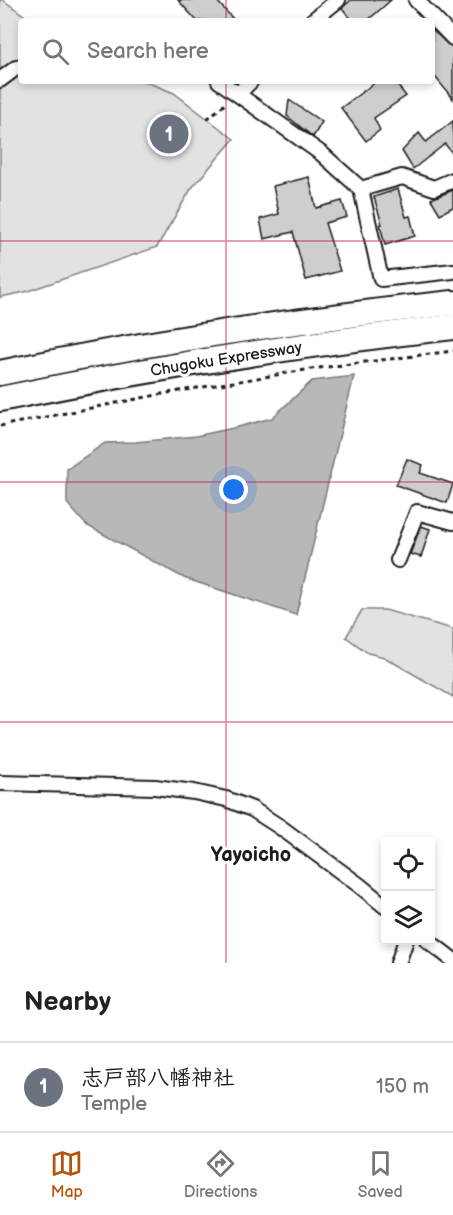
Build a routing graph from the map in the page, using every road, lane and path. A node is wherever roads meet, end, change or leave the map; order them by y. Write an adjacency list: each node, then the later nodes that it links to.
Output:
1 (338, 0): 3 (street)
2 (416, 0): 4 (street)
3 (316, 18)
4 (434, 18)
5 (435, 20): 6 (street)
6 (453, 38)
7 (18, 68): 8 (street)
8 (0, 80)
9 (223, 84): 11 (street)
10 (248, 84): 11 (street)
11 (238, 94): 12 (path); 14 (street)
12 (207, 119)
13 (453, 180): 14 (street)
14 (361, 189): 15 (street)
15 (453, 271)
16 (453, 303): 19 (highway, Chugoku Expressway)
17 (453, 327): 20 (highway, Chugoku Expressway)
18 (453, 351): 21 (path)
19 (0, 373)
20 (0, 399)
21 (0, 426)
22 (453, 522): 23 (street)
23 (398, 560)
24 (0, 783): 25 (street)
25 (381, 903)
26 (404, 945): 29 (street)
27 (434, 945): 28 (street)
28 (453, 960)
29 (398, 963)

